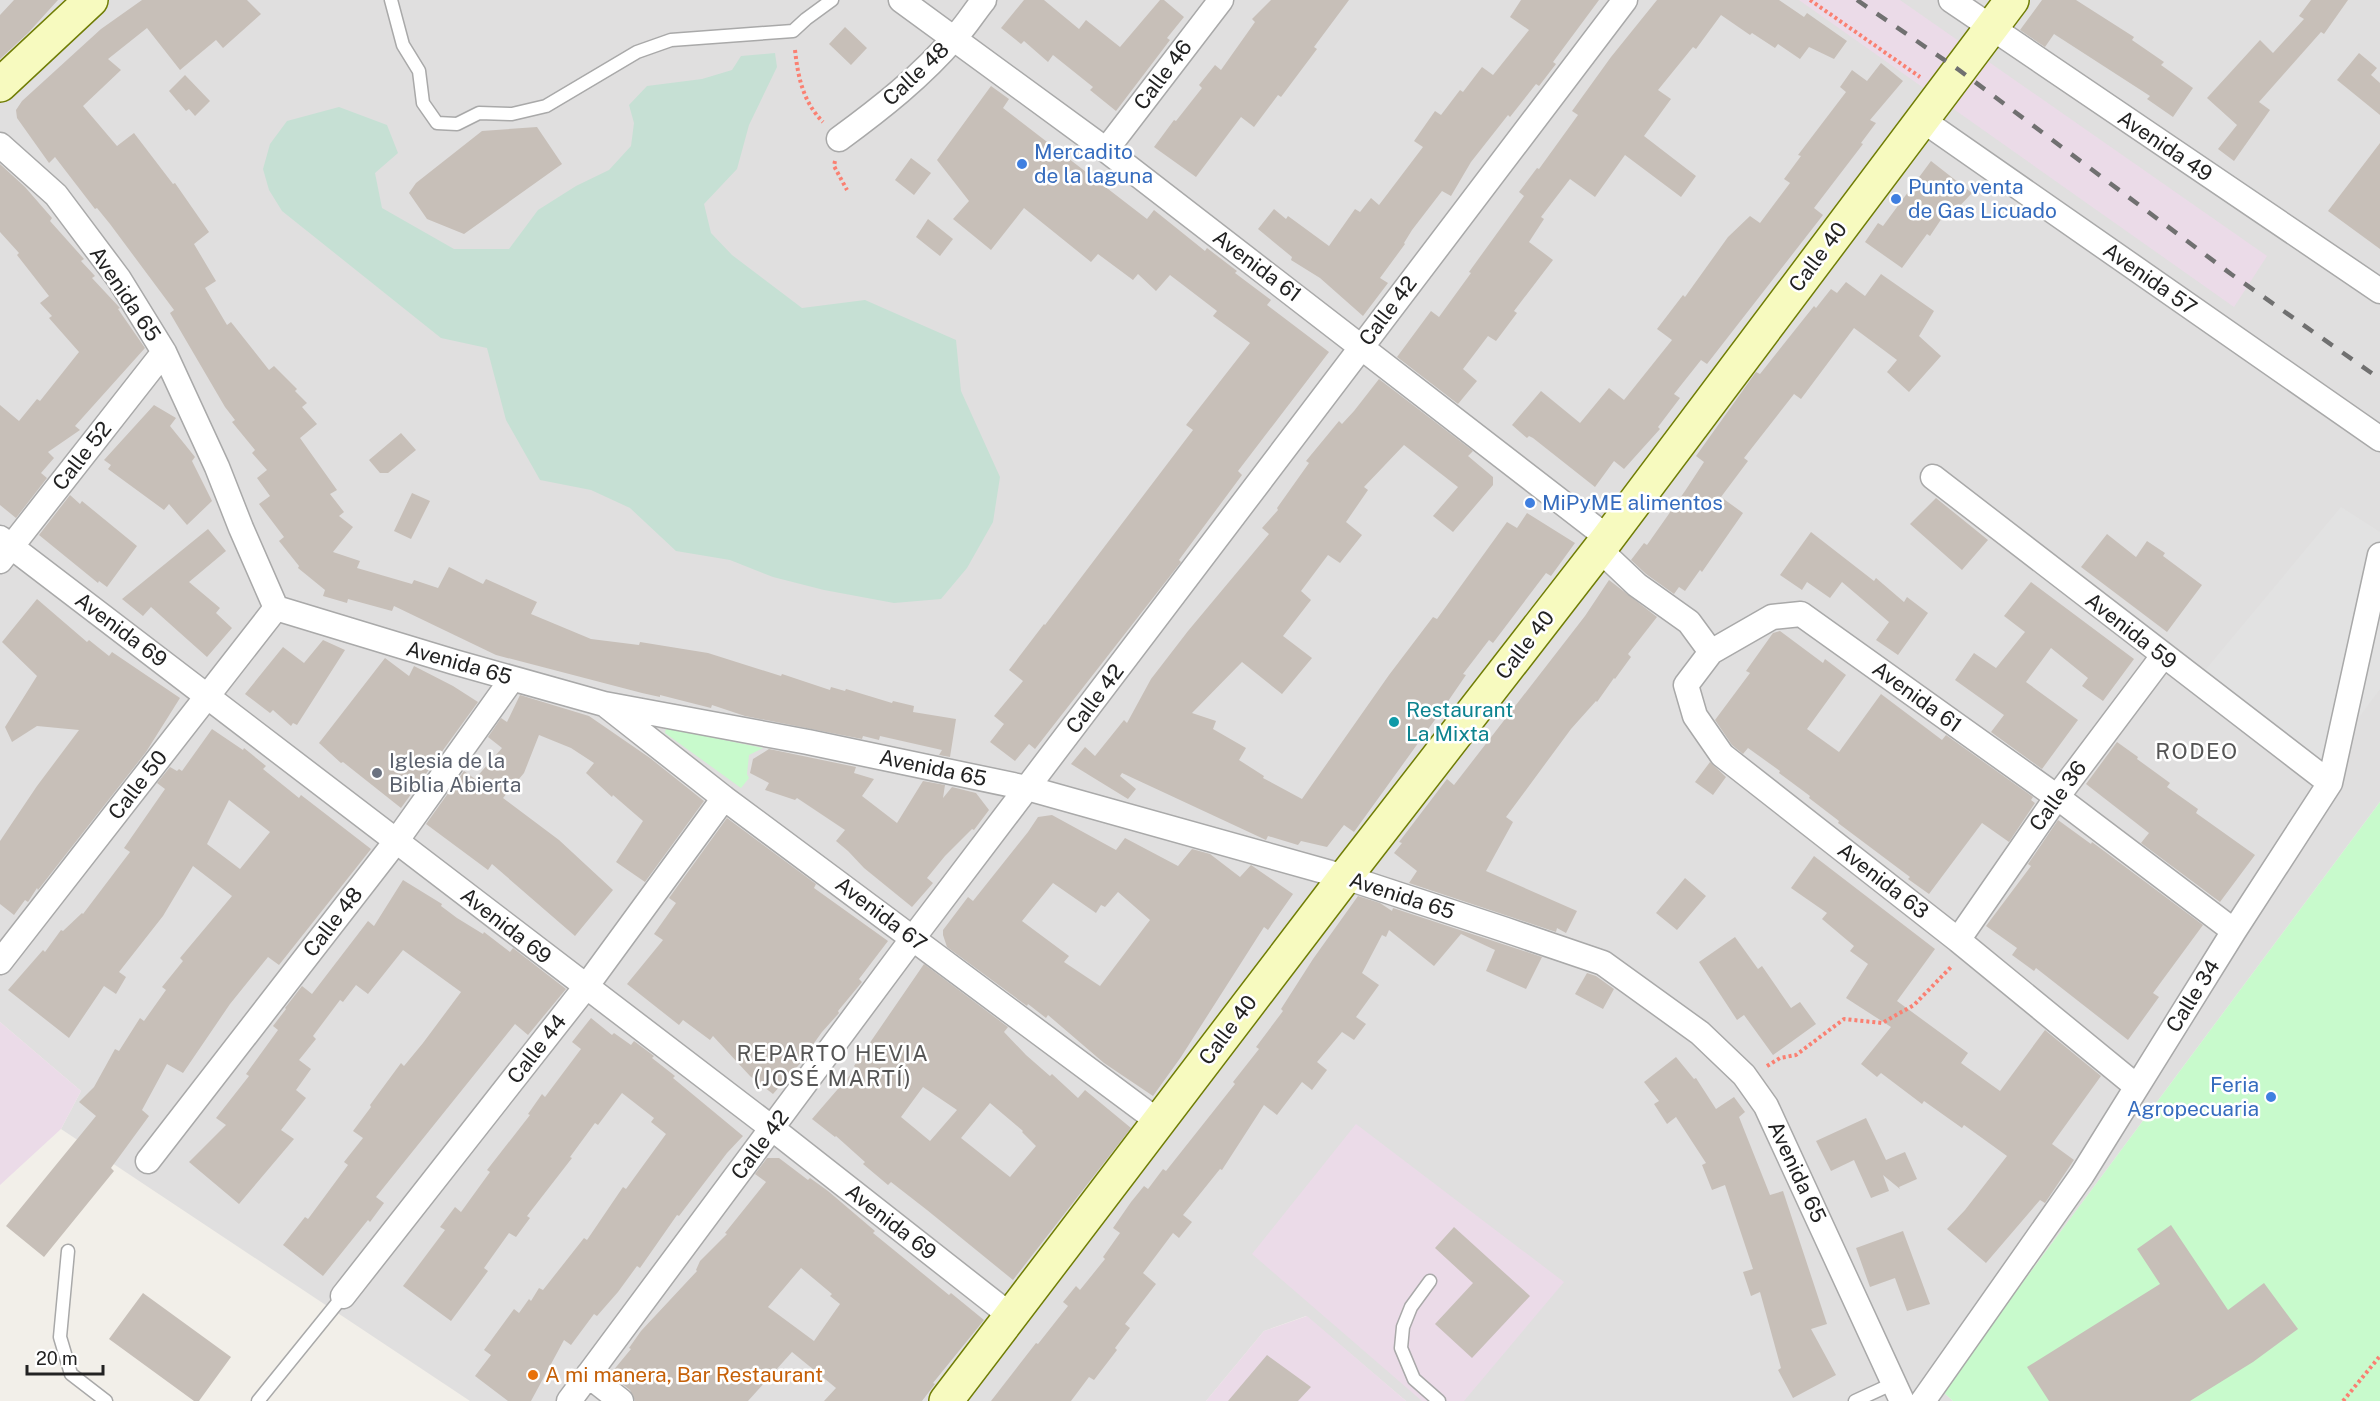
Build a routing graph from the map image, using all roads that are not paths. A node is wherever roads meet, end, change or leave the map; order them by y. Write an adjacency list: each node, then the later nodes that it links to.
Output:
1 (91, 0): 12 (main road)
2 (391, 0): 3 (lane)
3 (832, 0)
4 (901, 0): 11 (street, Avenida 61)
5 (984, 0): 11 (street, Calle 48)
6 (1221, 0): 16 (street, Calle 46)
7 (1625, 0): 18 (street, Calle 42)
8 (1951, 0): 10 (street, Avenida 49)
9 (2012, 0): 10 (main road, Calle 40)
10 (1992, 28): 13 (main road, Calle 40); 17 (street, Avenida 49)
11 (955, 38): 14 (street, Calle 48); 16 (street, Avenida 61)
12 (0, 85)
13 (1921, 119): 20 (street, Avenida 57); 22 (main road, Calle 40)
14 (839, 139)
15 (0, 145): 19 (street, Avenida 65)
16 (1106, 150): 18 (street, Avenida 61)
17 (2380, 291)
18 (1362, 345): 22 (street, Avenida 61); 32 (street, Calle 42)
19 (164, 352): 23 (street, Calle 52); 25 (street, Avenida 65)
20 (2380, 439)
21 (1933, 477): 27 (street, Avenida 59)
22 (1604, 543): 26 (street, Avenida 61); 36 (main road, Calle 40)
23 (4, 548): 29 (street, Avenida 69)
24 (2380, 555): 31 (street, Calle 34)
25 (276, 608): 28 (street, Avenida 65); 29 (street, Calle 50)
26 (1711, 652): 33 (street, Avenida 61); 39 (street, Avenida 63)
27 (2163, 656): 31 (street, Avenida 59); 33 (street, Calle 36)
28 (512, 679): 30 (street, Avenida 65); 35 (street, Calle 48)
29 (207, 696): 35 (street, Avenida 69); 40 (street, Calle 50)
30 (604, 704): 32 (street, Avenida 65); 34 (street, Avenida 67)
31 (2330, 783): 37 (street, Calle 34)
32 (1027, 788): 36 (street, Avenida 65); 38 (street, Calle 42)
33 (2056, 797): 37 (street, Avenida 61); 39 (street, Calle 36)
34 (724, 798): 38 (street, Avenida 67); 41 (street, Calle 44)
35 (397, 840): 41 (street, Avenida 69); 45 (street, Calle 48)
36 (1345, 877): 43 (main road, Calle 40); 51 (street, Avenida 65)
37 (2234, 932): 42 (street, Calle 34)
38 (913, 938): 43 (street, Avenida 67); 44 (street, Calle 42)
39 (1963, 945): 42 (street, Avenida 63)
40 (0, 962)
41 (585, 988): 44 (street, Avenida 69); 48 (street, Calle 44)
42 (2136, 1086): 59 (street, Calle 34)
43 (1159, 1122): 49 (main road, Calle 40)
44 (772, 1129): 49 (street, Avenida 69); 50 (street, Calle 42)
45 (148, 1161)
46 (68, 1251): 52 (lane)
47 (1431, 1281): 57 (lane)
48 (343, 1296): 53 (lane)
49 (1011, 1316): 56 (main road, Calle 40)
50 (588, 1375): 54 (street, Calle 42); 55 (street)
51 (1898, 1392): 58 (lane); 59 (street, Avenida 65)
52 (106, 1401)
53 (258, 1401)
54 (569, 1401)
55 (621, 1401)
56 (946, 1401)
57 (1439, 1401)
58 (1855, 1401)
59 (1921, 1401)

